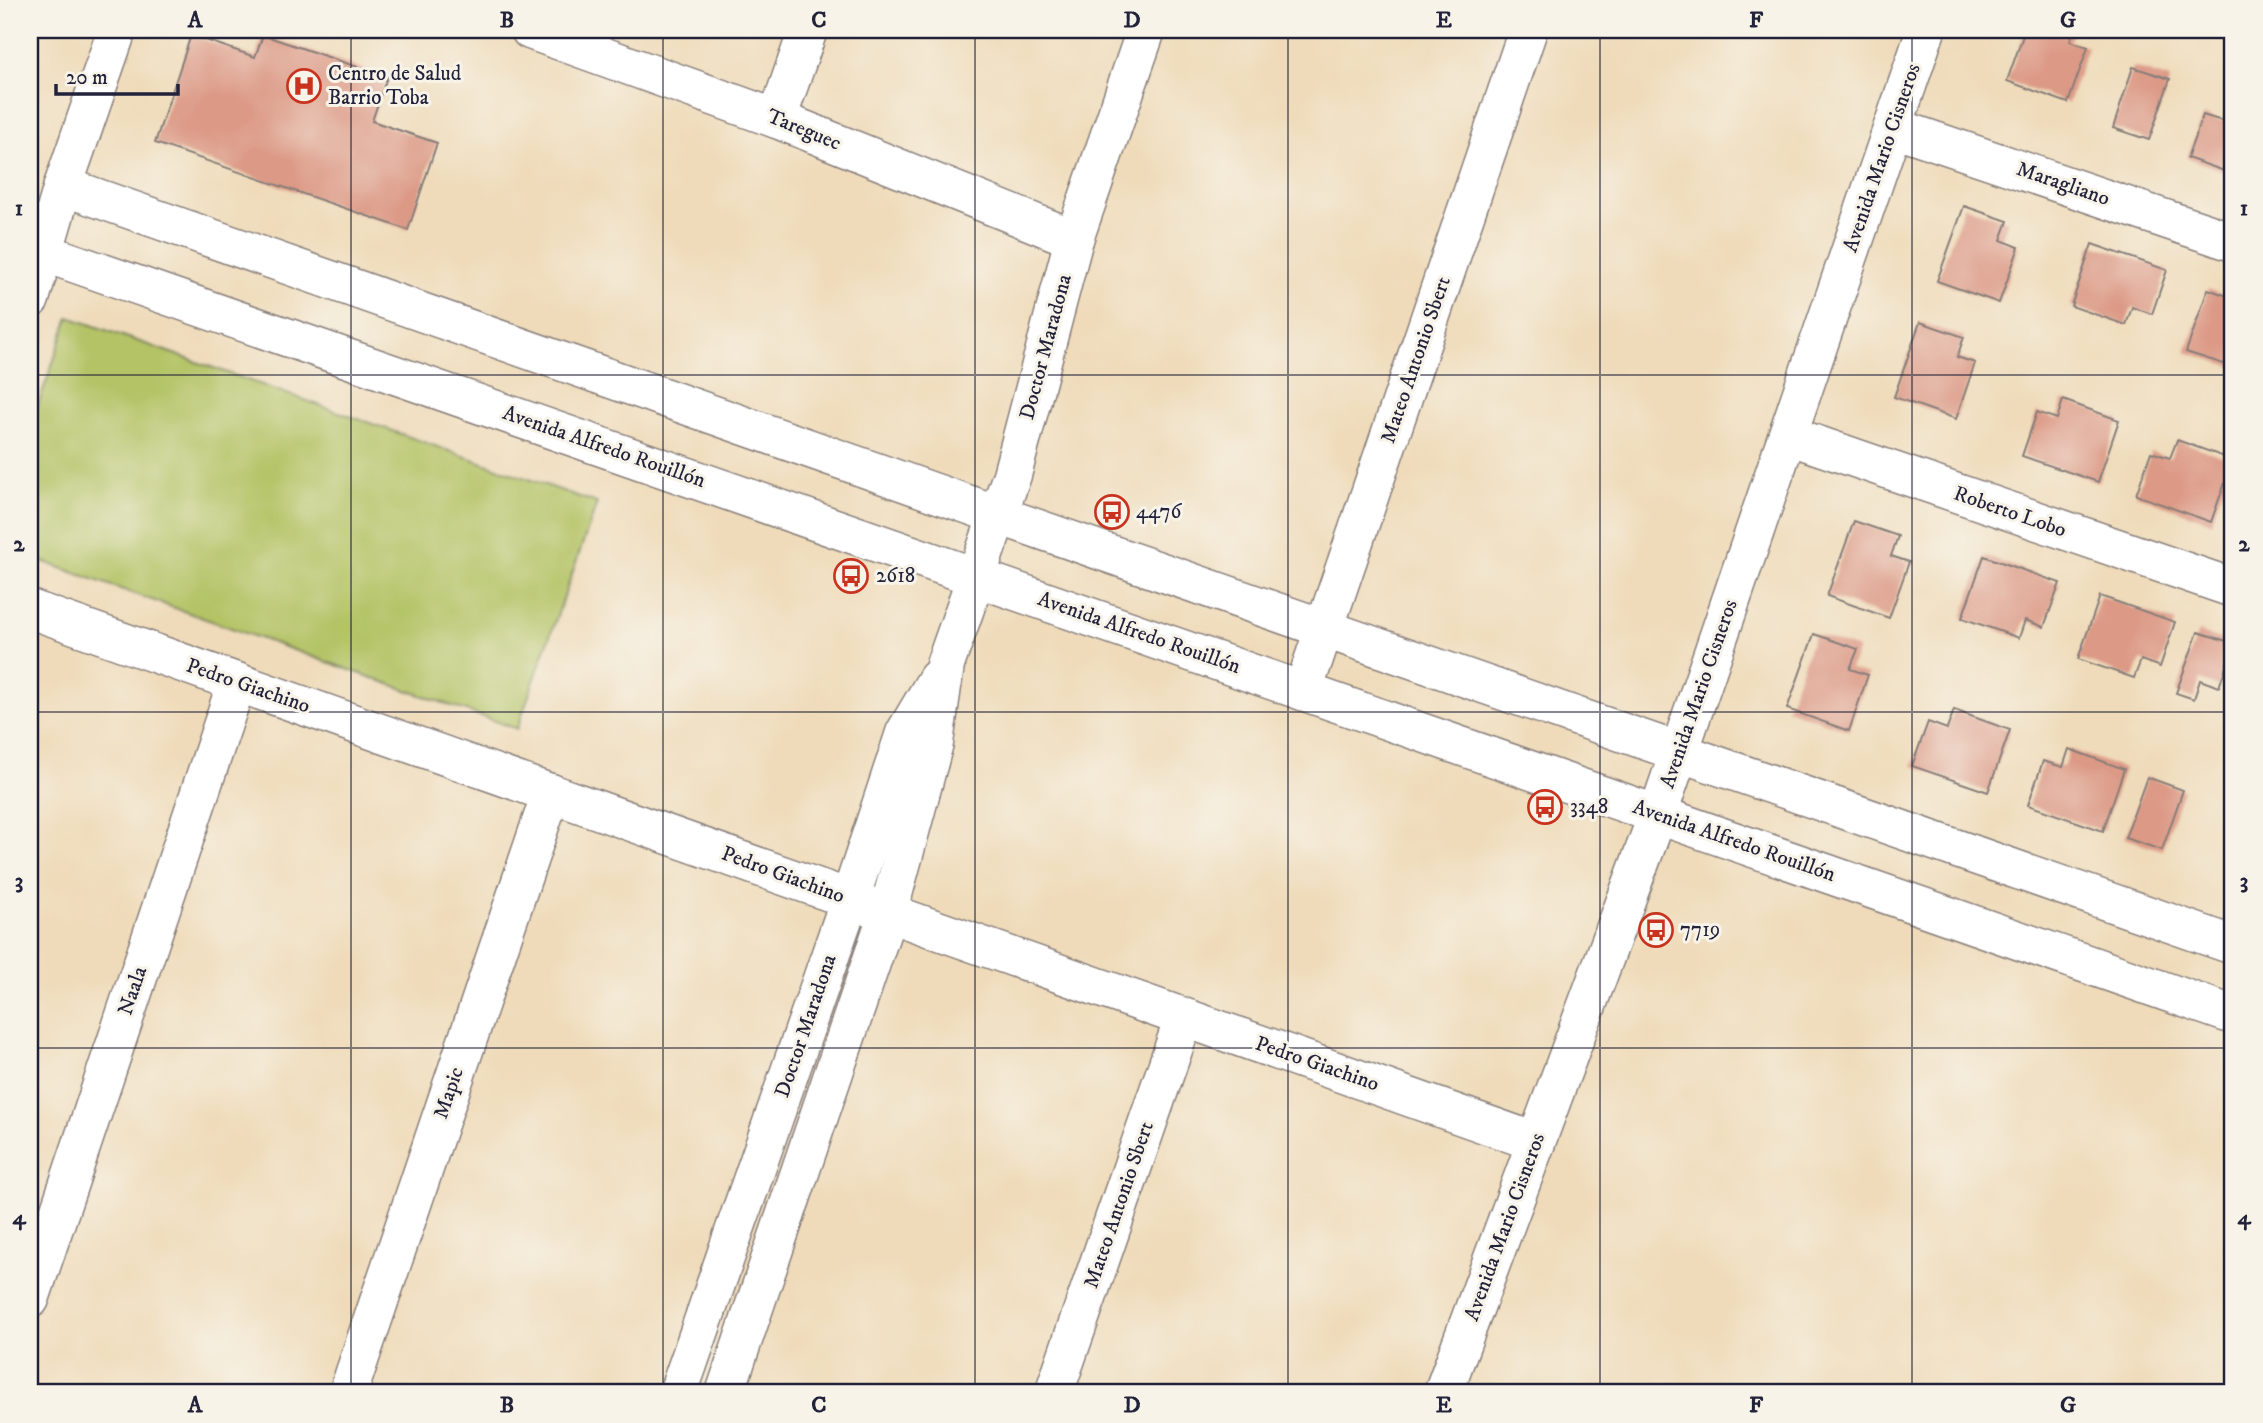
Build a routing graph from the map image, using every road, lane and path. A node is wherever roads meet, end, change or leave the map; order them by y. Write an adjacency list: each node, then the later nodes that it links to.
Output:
1 (117, 30): 9 (street)
2 (530, 30): 7 (street, Tareguec)
3 (808, 30): 7 (street)
4 (1146, 30): 10 (street, Doctor Maradona)
5 (1528, 30): 19 (street, Mateo Antonio Sbert)
6 (1926, 30): 8 (street, Avenida Mario Cisneros)
7 (777, 118): 10 (street, Tareguec)
8 (1893, 127): 11 (street, Maragliano); 14 (street, Avenida Mario Cisneros)
9 (50, 201): 12 (street); 15 (street)
10 (1074, 239): 15 (street, Doctor Maradona)
11 (2233, 242)
12 (45, 253): 13 (street); 16 (street, Avenida Alfredo Rouillón)
13 (30, 299)
14 (1787, 435): 17 (street, Roberto Lobo); 23 (street, Avenida Mario Cisneros)
15 (998, 515): 16 (street, Doctor Maradona); 19 (street)
16 (976, 576): 20 (street, Doctor Maradona); 22 (street, Avenida Alfredo Rouillón)
17 (2233, 589)
18 (30, 609): 21 (street, Pedro Giachino)
19 (1324, 629): 22 (street, Mateo Antonio Sbert); 23 (street)
20 (945, 665): 26 (street, Doctor Maradona); 27 (street, Doctor Maradona)
21 (237, 682): 24 (street, Pedro Giachino); 32 (street, Naala)
22 (1303, 691): 25 (street, Avenida Alfredo Rouillón)
23 (1679, 753): 25 (street, Avenida Mario Cisneros); 28 (street)
24 (551, 793): 26 (street, Pedro Giachino); 33 (street, Mapic)
25 (1658, 814): 29 (street, Avenida Alfredo Rouillón); 31 (street, Avenida Mario Cisneros)
26 (850, 899): 27 (street, Pedro Giachino); 34 (street, Doctor Maradona)
27 (888, 913): 30 (street, Pedro Giachino); 35 (street, Doctor Maradona)
28 (2233, 945)
29 (2233, 1015)
30 (1184, 1017): 31 (street, Pedro Giachino); 36 (street, Mateo Antonio Sbert)
31 (1536, 1142): 37 (street, Avenida Mario Cisneros)
32 (30, 1299)
33 (348, 1393)
34 (678, 1393)
35 (725, 1393)
36 (1054, 1393)
37 (1443, 1393)

